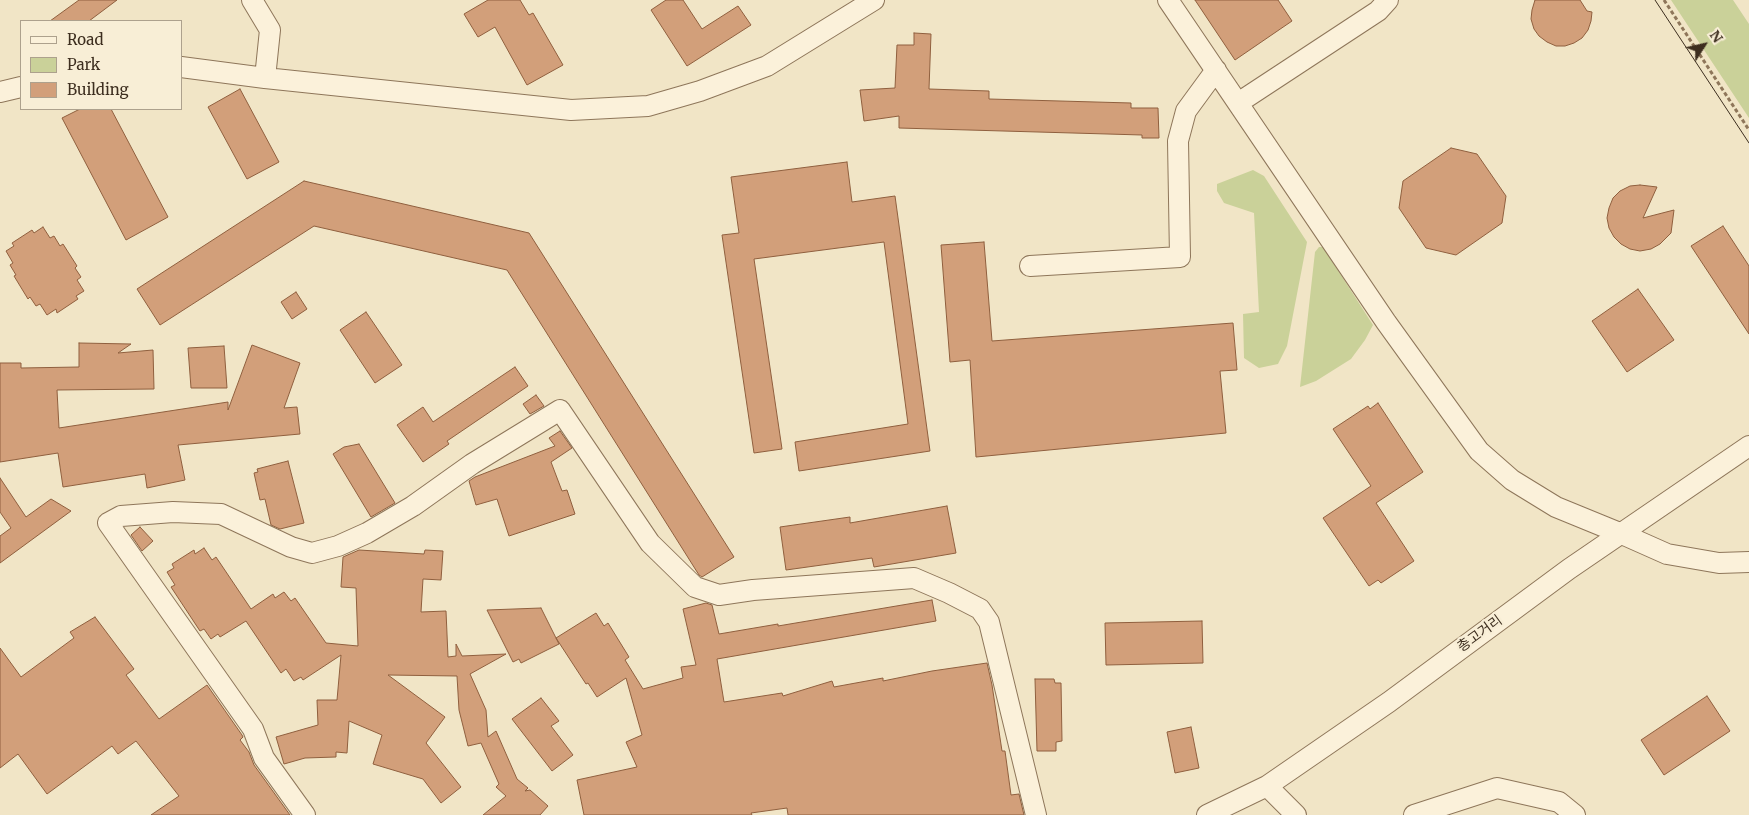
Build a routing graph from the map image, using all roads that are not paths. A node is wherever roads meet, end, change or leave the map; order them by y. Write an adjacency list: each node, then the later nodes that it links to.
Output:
1 (252, 0): 7 (street)
2 (874, 0): 7 (street)
3 (1168, 0): 6 (street)
4 (1388, 0): 10 (street)
5 (182, 67): 7 (street)
6 (1216, 70): 10 (street); 11 (street)
7 (265, 78)
8 (20, 87): 9 (street)
9 (0, 91)
10 (1238, 103): 13 (street)
11 (1030, 266)
12 (1749, 446): 13 (street, 총고거리)
13 (1622, 534): 14 (street); 15 (street, 총고거리)
14 (1749, 562)
15 (1267, 786): 18 (street, 총고거리); 19 (street)
16 (305, 815): 17 (street)
17 (1036, 815)
18 (1207, 815)
19 (1296, 815)
20 (1414, 815): 21 (street)
21 (1575, 815)

